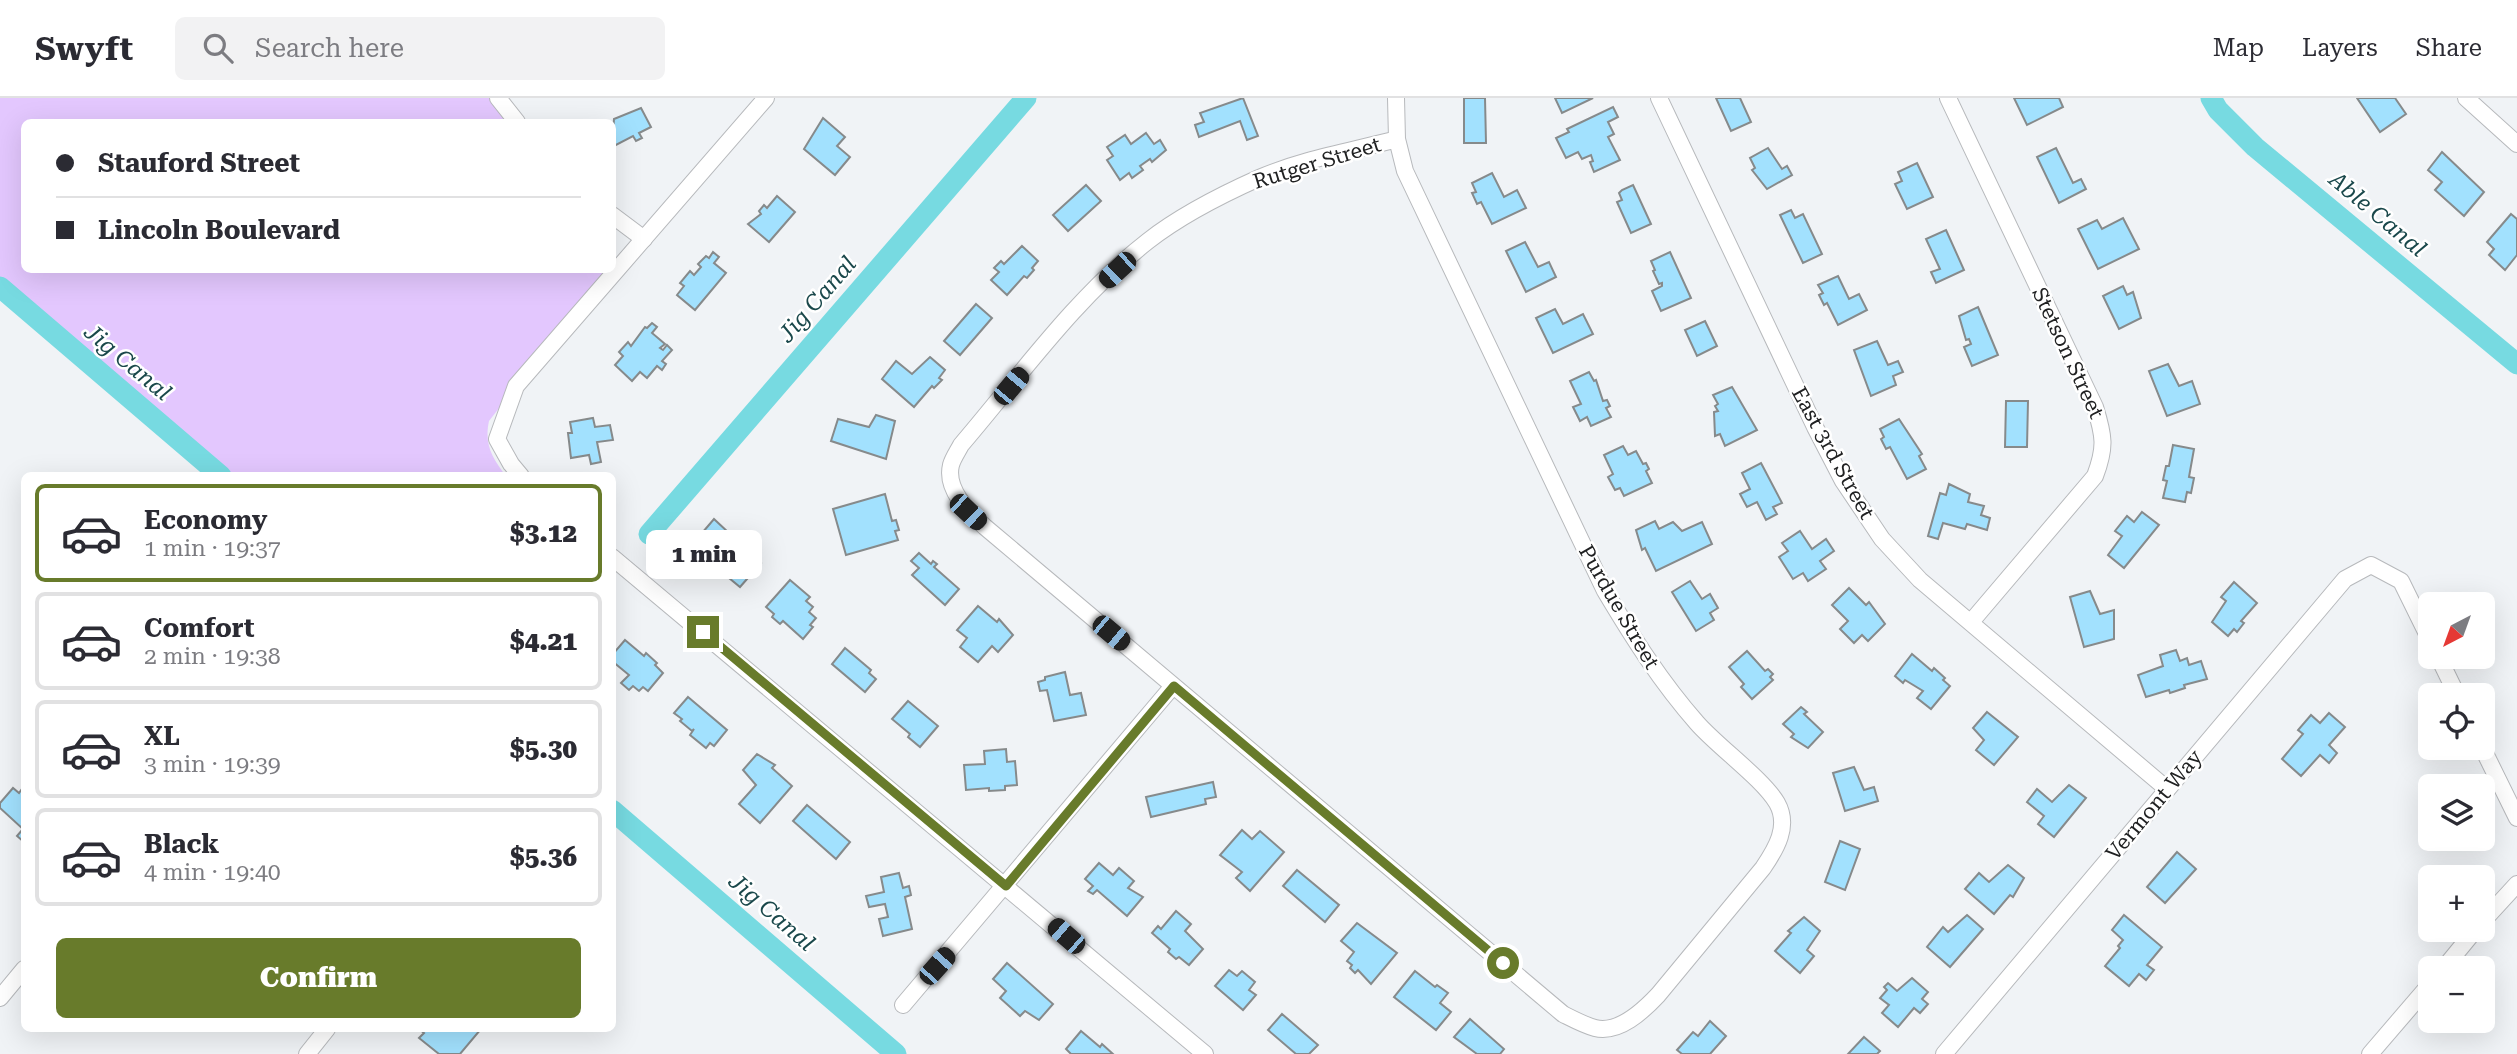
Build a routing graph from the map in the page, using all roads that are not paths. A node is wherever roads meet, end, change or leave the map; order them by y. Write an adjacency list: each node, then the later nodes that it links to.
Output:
1 (498, 98): 7 (street)
2 (766, 98): 11 (street)
3 (1396, 98): 8 (street, Purdue Street)
4 (1659, 98): 17 (street, East 3rd Street)
5 (1948, 98): 17 (street, Stetson Street)
6 (2466, 98): 9 (street)
7 (515, 119)
8 (1397, 139): 18 (street, Rutger Street); 18 (street, Purdue Street)
9 (2517, 144)
10 (616, 218): 11 (street)
11 (644, 239): 12 (street)
12 (616, 271)
13 (614, 273): 14 (street)
14 (518, 472)
15 (616, 560): 23 (street)
16 (2418, 616): 20 (street, Vermont Way)
17 (1970, 622): 20 (street, East 3rd Street)
18 (1174, 686): 23 (street)
19 (2489, 760): 21 (street)
20 (2167, 789): 34 (street, Vermont Way)
21 (2517, 818)
22 (2517, 884): 24 (street)
23 (1006, 886): 30 (street); 33 (street)
24 (2495, 908)
25 (2465, 942): 26 (street)
26 (2454, 956)
27 (21, 973): 28 (street)
28 (0, 998)
29 (2418, 998): 35 (street)
30 (903, 1006)
31 (325, 1032): 32 (street)
32 (307, 1054)
33 (1205, 1054)
34 (1944, 1054)
35 (2370, 1054)

